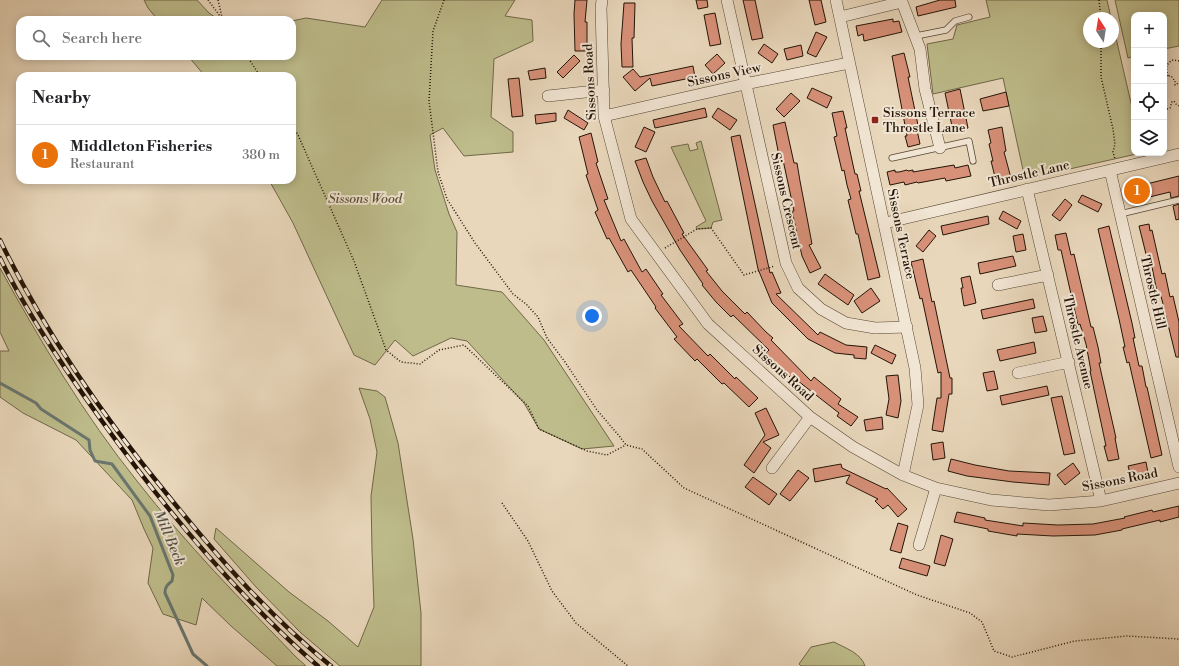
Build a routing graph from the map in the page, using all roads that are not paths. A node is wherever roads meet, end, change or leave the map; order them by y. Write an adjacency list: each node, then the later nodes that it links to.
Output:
1 (602, 0): 10 (street, Sissons Road)
2 (727, 0): 9 (street, Sissons Crescent)
3 (836, 0): 5 (street, Sissons Terrace)
4 (902, 1): 5 (street); 7 (street)
5 (840, 17): 8 (street, Sissons Terrace)
6 (969, 17): 7 (lane)
7 (916, 36): 13 (street)
8 (849, 63): 9 (street, Sissons View); 21 (street, Sissons Terrace)
9 (745, 84): 12 (street, Sissons View); 24 (street, Sissons Crescent)
10 (604, 90): 11 (street); 12 (street, Sissons Road)
11 (548, 96)
12 (604, 116): 27 (street, Sissons Road)
13 (940, 148): 15 (lane); 16 (lane)
14 (1179, 154): 17 (street, Throstle Lane)
15 (892, 158)
16 (973, 161)
17 (1110, 170): 18 (street, Throstle Lane); 20 (street, Throstle Hill)
18 (1028, 189): 21 (street, Throstle Lane); 22 (street, Throstle Avenue)
19 (1179, 200): 20 (lane)
20 (1120, 214): 28 (street, Throstle Hill)
21 (885, 223): 24 (street, Sissons Terrace)
22 (1048, 275): 23 (street); 25 (street, Throstle Avenue)
23 (998, 285)
24 (907, 327): 30 (street, Sissons Terrace)
25 (1069, 362): 26 (street); 33 (street, Throstle Avenue)
26 (1018, 373)
27 (810, 418): 29 (street); 30 (street, Sissons Road)
28 (1179, 467)
29 (772, 468)
30 (903, 475): 32 (street, Sissons Road)
31 (1179, 483): 33 (street, Sissons Road)
32 (936, 488): 33 (street, Sissons Road); 34 (street)
33 (1101, 501)
34 (919, 545)

